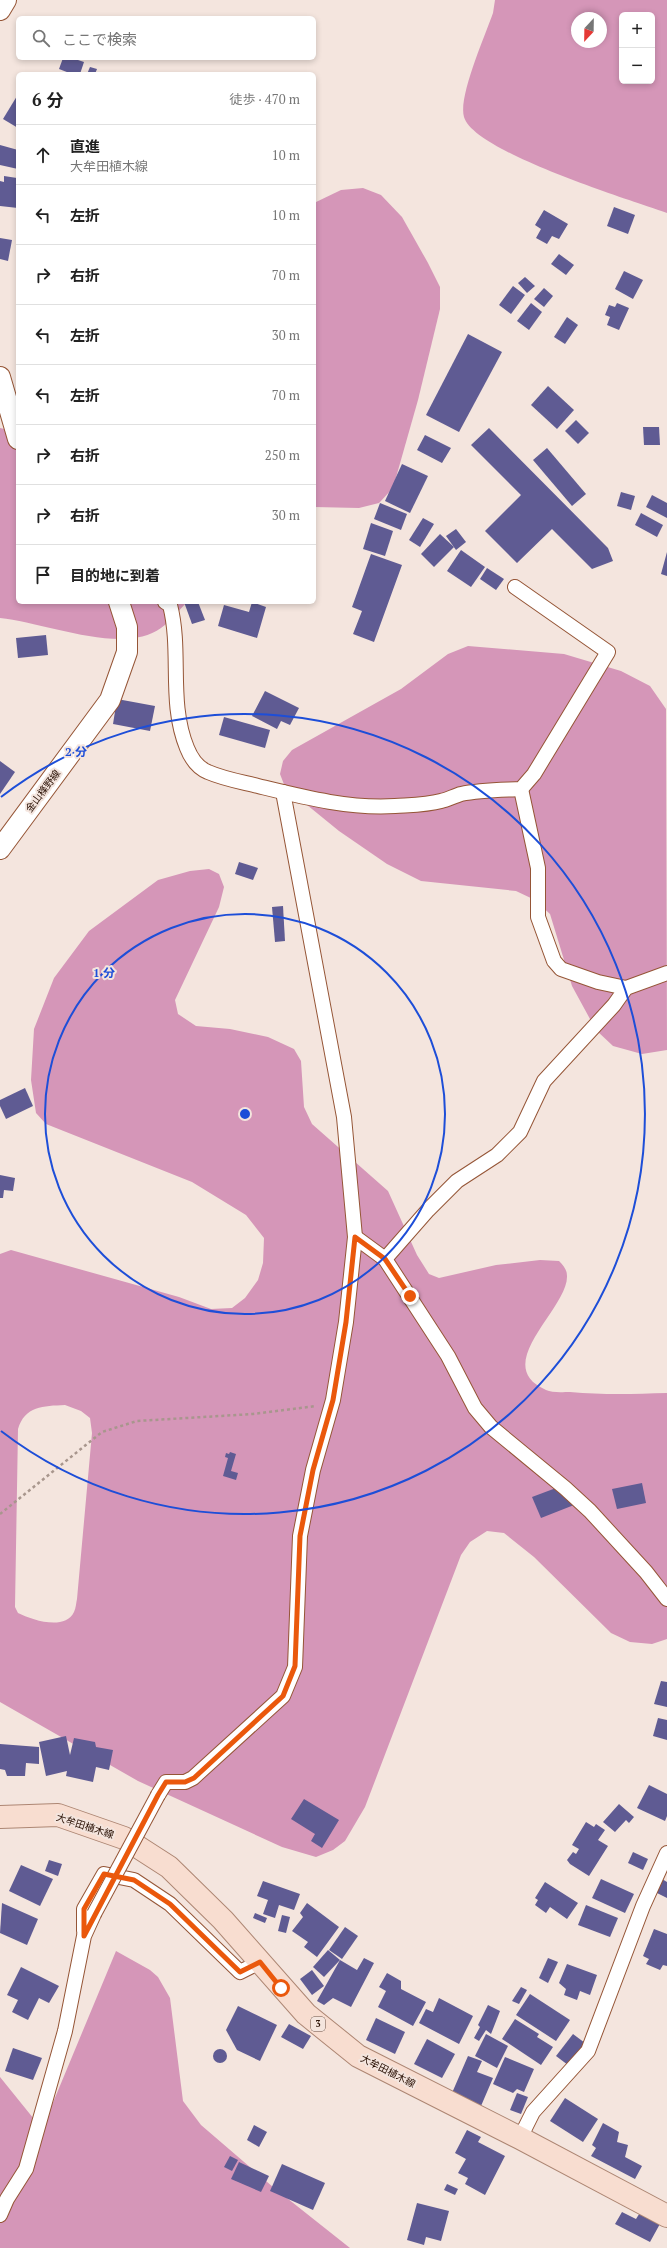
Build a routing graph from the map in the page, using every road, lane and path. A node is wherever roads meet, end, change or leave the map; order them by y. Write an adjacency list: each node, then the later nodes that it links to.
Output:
1 (6, 0): 2 (main road)
2 (0, 10)
3 (0, 377): 4 (main road)
4 (16, 432)
5 (515, 587): 8 (street)
6 (120, 604): 10 (main road, 金山檪野線)
7 (169, 604): 9 (street)
8 (521, 789): 9 (street); 12 (street)
9 (283, 792): 13 (street)
10 (0, 849)
11 (667, 973): 12 (street)
12 (626, 988): 14 (street)
13 (355, 1237): 14 (street); 15 (street)
14 (385, 1259): 17 (street)
15 (332, 1404): 16 (path); 20 (street, bridge)
16 (0, 1514)
17 (667, 1600)
18 (0, 1817): 21 (main road, 大牟田植木線 / 3)
19 (667, 1853): 22 (street)
20 (84, 1936): 21 (street); 23 (street)
21 (260, 1962): 22 (main road, 大牟田植木線 / 3)
22 (520, 2138): 24 (main road, 大牟田植木線 / 3)
23 (0, 2215)
24 (667, 2216)

